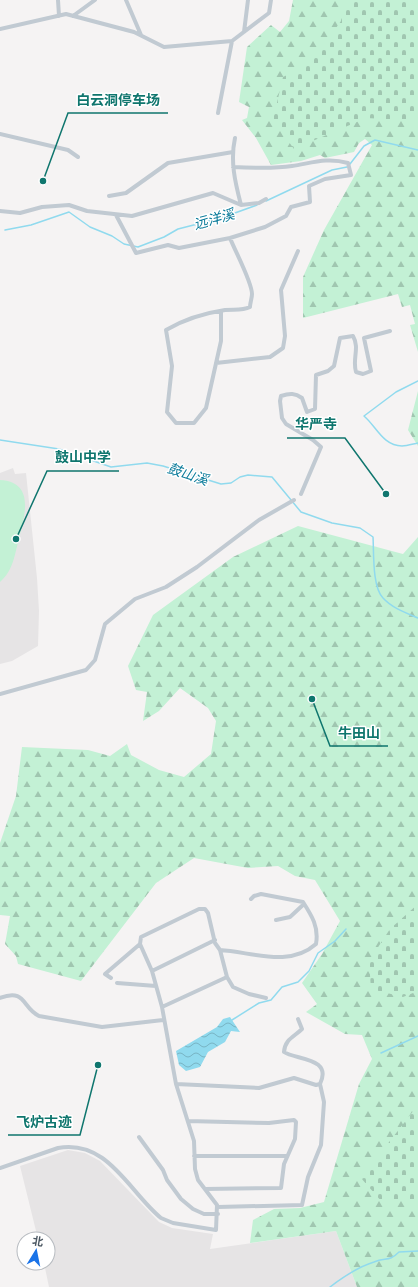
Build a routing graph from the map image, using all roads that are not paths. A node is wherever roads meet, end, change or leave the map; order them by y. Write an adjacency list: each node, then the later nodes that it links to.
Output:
1 (58, 0): 6 (street)
2 (95, 0): 7 (street)
3 (126, 0): 10 (street)
4 (248, 0): 9 (street)
5 (271, 0): 9 (street)
6 (59, 16): 7 (street); 8 (street)
7 (73, 16): 10 (street)
8 (0, 29)
9 (244, 32): 11 (street)
10 (141, 35): 11 (street)
11 (232, 41): 12 (street)
12 (218, 113)
13 (0, 134): 16 (street)
14 (235, 138): 15 (street)
15 (233, 152): 17 (street); 18 (street)
16 (78, 157)
17 (233, 167): 20 (street); 23 (street)
18 (109, 196)
19 (266, 199): 20 (street)
20 (241, 205): 22 (street)
21 (0, 212): 22 (street)
22 (116, 215): 23 (street)
23 (230, 238): 25 (street)
24 (298, 251): 27 (street)
25 (221, 311): 27 (street); 27 (street)
26 (390, 331): 28 (street)
27 (216, 363)
28 (301, 494)
29 (294, 500): 30 (street)
30 (0, 694)
31 (251, 900): 32 (street)
32 (304, 904): 33 (street); 36 (street)
33 (276, 920)
34 (215, 940): 35 (street); 36 (street); 37 (street)
35 (140, 944): 37 (street); 39 (street)
36 (220, 950): 38 (street)
37 (152, 971): 41 (street)
38 (227, 977): 43 (street); 44 (street)
39 (111, 978)
40 (117, 983): 41 (street)
41 (156, 986): 44 (street)
42 (0, 998): 46 (street)
43 (266, 998)
44 (162, 1007): 46 (street)
45 (298, 1019): 48 (street)
46 (163, 1020): 47 (street)
47 (176, 1084): 48 (street); 49 (street)
48 (320, 1084): 55 (street)
49 (188, 1121): 51 (street); 52 (street)
50 (139, 1137): 56 (street)
51 (194, 1156): 52 (street); 54 (street)
52 (286, 1156): 54 (street)
53 (0, 1168): 56 (street)
54 (204, 1189): 55 (street)
55 (218, 1207): 56 (street)
56 (218, 1214)

